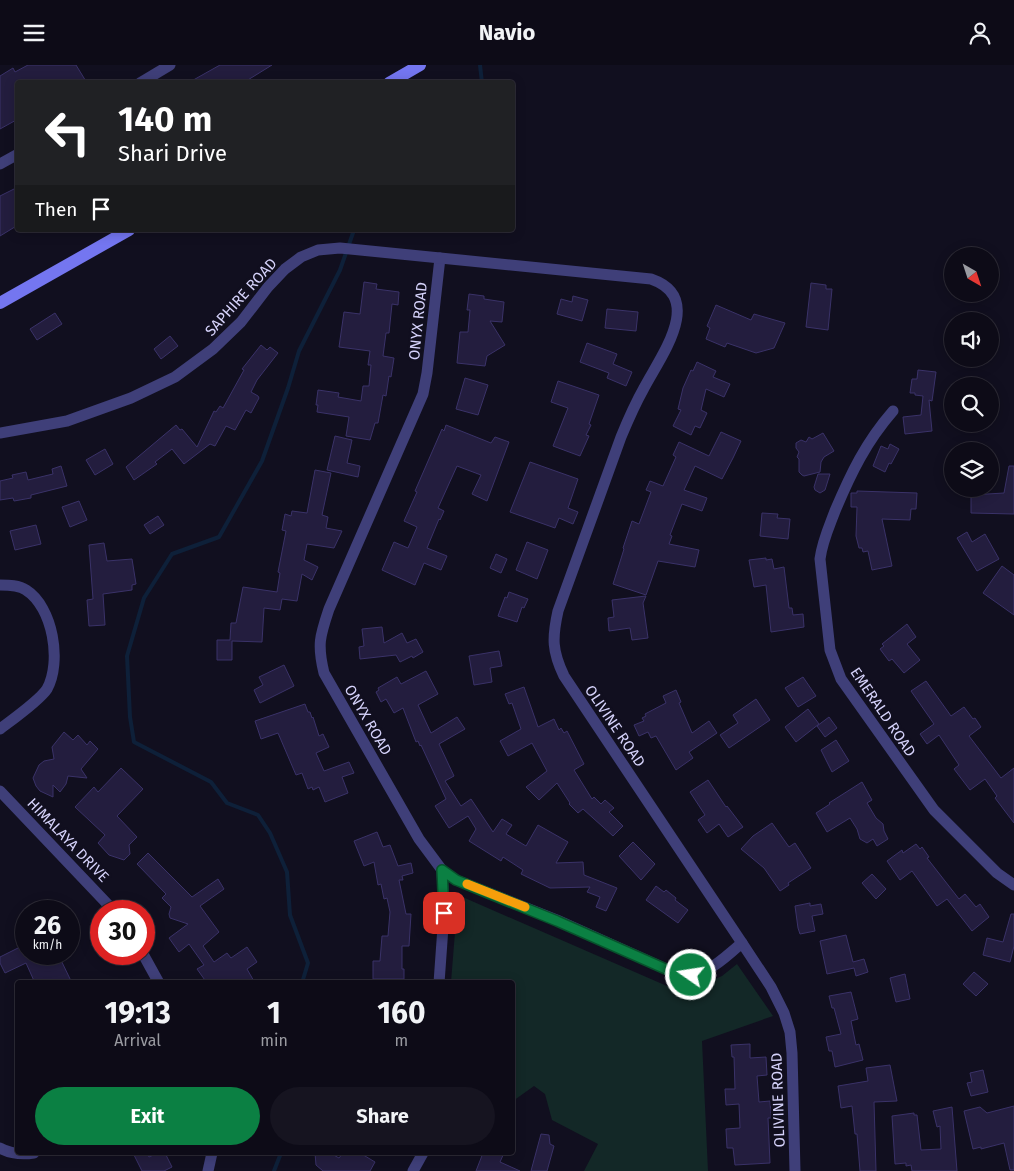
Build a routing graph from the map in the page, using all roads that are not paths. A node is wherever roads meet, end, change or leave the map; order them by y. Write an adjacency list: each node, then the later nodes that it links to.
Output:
1 (170, 65): 3 (street)
2 (420, 65): 4 (street)
3 (145, 80)
4 (394, 80)
5 (15, 156): 6 (street)
6 (0, 164)
7 (125, 232): 10 (street)
8 (440, 258): 9 (street, SAPHIRE ROAD); 12 (street, SAPHIRE ROAD); 16 (street, ONYX ROAD)
9 (665, 286): 19 (street, OLIVINE ROAD)
10 (0, 303)
11 (893, 411): 17 (street, EMERALD ROAD)
12 (0, 433)
13 (0, 585): 14 (street)
14 (0, 729)
15 (0, 791): 18 (street, HIMALAYA DRIVE)
16 (442, 870): 19 (street, ONYX ROAD); 22 (street)
17 (1014, 885)
18 (104, 900)
19 (742, 943): 29 (street, OLIVINE ROAD)
20 (149, 965): 21 (street)
21 (157, 980)
22 (439, 980)
23 (0, 1148): 24 (street)
24 (15, 1154)
25 (212, 1155): 27 (street)
26 (422, 1155): 28 (street)
27 (208, 1171)
28 (413, 1171)
29 (795, 1171)

